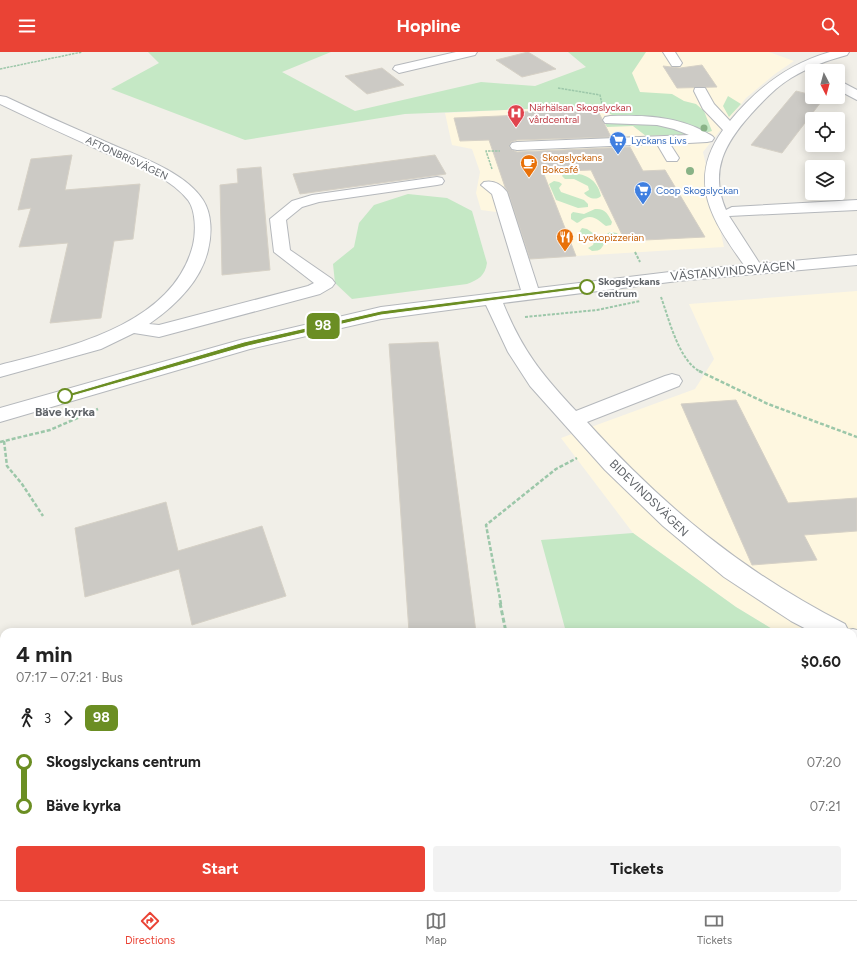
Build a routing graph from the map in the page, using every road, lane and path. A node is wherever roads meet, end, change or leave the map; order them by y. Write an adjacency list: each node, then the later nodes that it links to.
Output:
1 (82, 52): 7 (path)
2 (470, 52): 8 (street)
3 (669, 52): 6 (street)
4 (843, 52): 5 (street)
5 (812, 61): 15 (street)
6 (676, 63)
7 (0, 69)
8 (399, 69)
9 (558, 88): 14 (path)
10 (845, 88): 12 (street)
11 (700, 91): 15 (street)
12 (857, 96)
13 (1, 100): 31 (street, AFTONBRISVÄGEN)
14 (603, 130): 16 (street); 18 (street); 18 (street); 19 (street)
15 (726, 135): 16 (street); 26 (street)
16 (707, 138): 17 (street)
17 (661, 140): 18 (street); 20 (street)
18 (641, 141)
19 (517, 146): 21 (path)
20 (672, 158)
21 (491, 179): 27 (street)
22 (437, 181): 31 (street)
23 (857, 205): 24 (street)
24 (732, 212)
25 (857, 260): 26 (street, VÄSTANVINDSVÄGEN)
26 (755, 268): 27 (street, VÄSTANVINDSVÄGEN)
27 (531, 294): 30 (street, VÄSTANVINDSVÄGEN)
28 (655, 298): 37 (path)
29 (643, 301): 30 (path)
30 (496, 308): 35 (street, VÄSTANVINDSVÄGEN); 36 (street, BIDEVINDSVÄGEN)
31 (131, 327): 32 (street, AFTONBRISVÄGEN)
32 (0, 371)
33 (672, 381): 36 (street)
34 (102, 407): 38 (path)
35 (0, 415)
36 (573, 420): 40 (street, BIDEVINDSVÄGEN)
37 (857, 437)
38 (4, 441): 39 (path); 41 (path)
39 (0, 442)
40 (596, 446): 42 (path); 43 (street, BIDEVINDSVÄGEN)
41 (43, 516)
42 (505, 628)
43 (829, 628)

